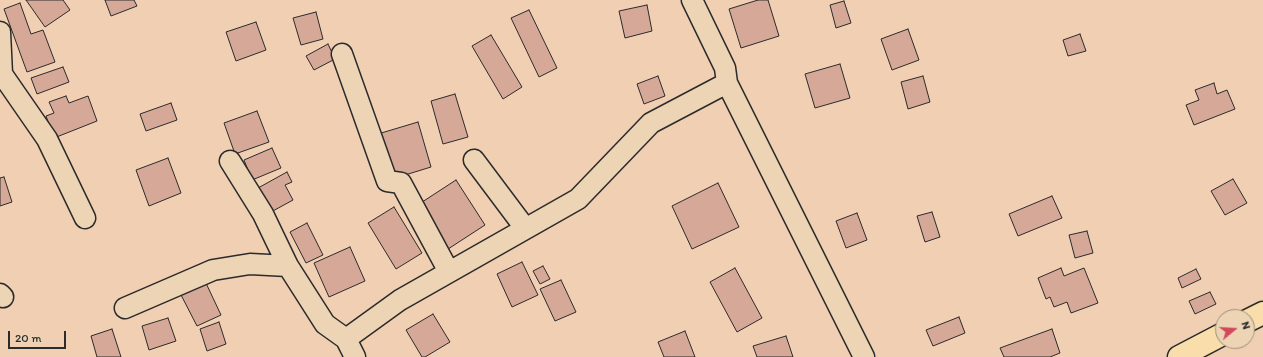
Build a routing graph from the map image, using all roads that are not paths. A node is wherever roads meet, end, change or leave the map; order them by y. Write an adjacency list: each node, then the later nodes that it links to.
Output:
1 (692, 0): 5 (street)
2 (0, 32): 4 (street)
3 (342, 54): 11 (street)
4 (1, 74): 8 (street)
5 (726, 83): 9 (street); 16 (street)
6 (474, 160): 9 (street)
7 (230, 161): 10 (street)
8 (85, 218)
9 (525, 228): 11 (street)
10 (288, 266): 12 (street); 14 (street)
11 (449, 272): 14 (street)
12 (125, 308)
13 (1215, 338): 17 (highway)
14 (346, 339): 15 (street)
15 (355, 357)
16 (864, 357)
17 (1179, 357)

